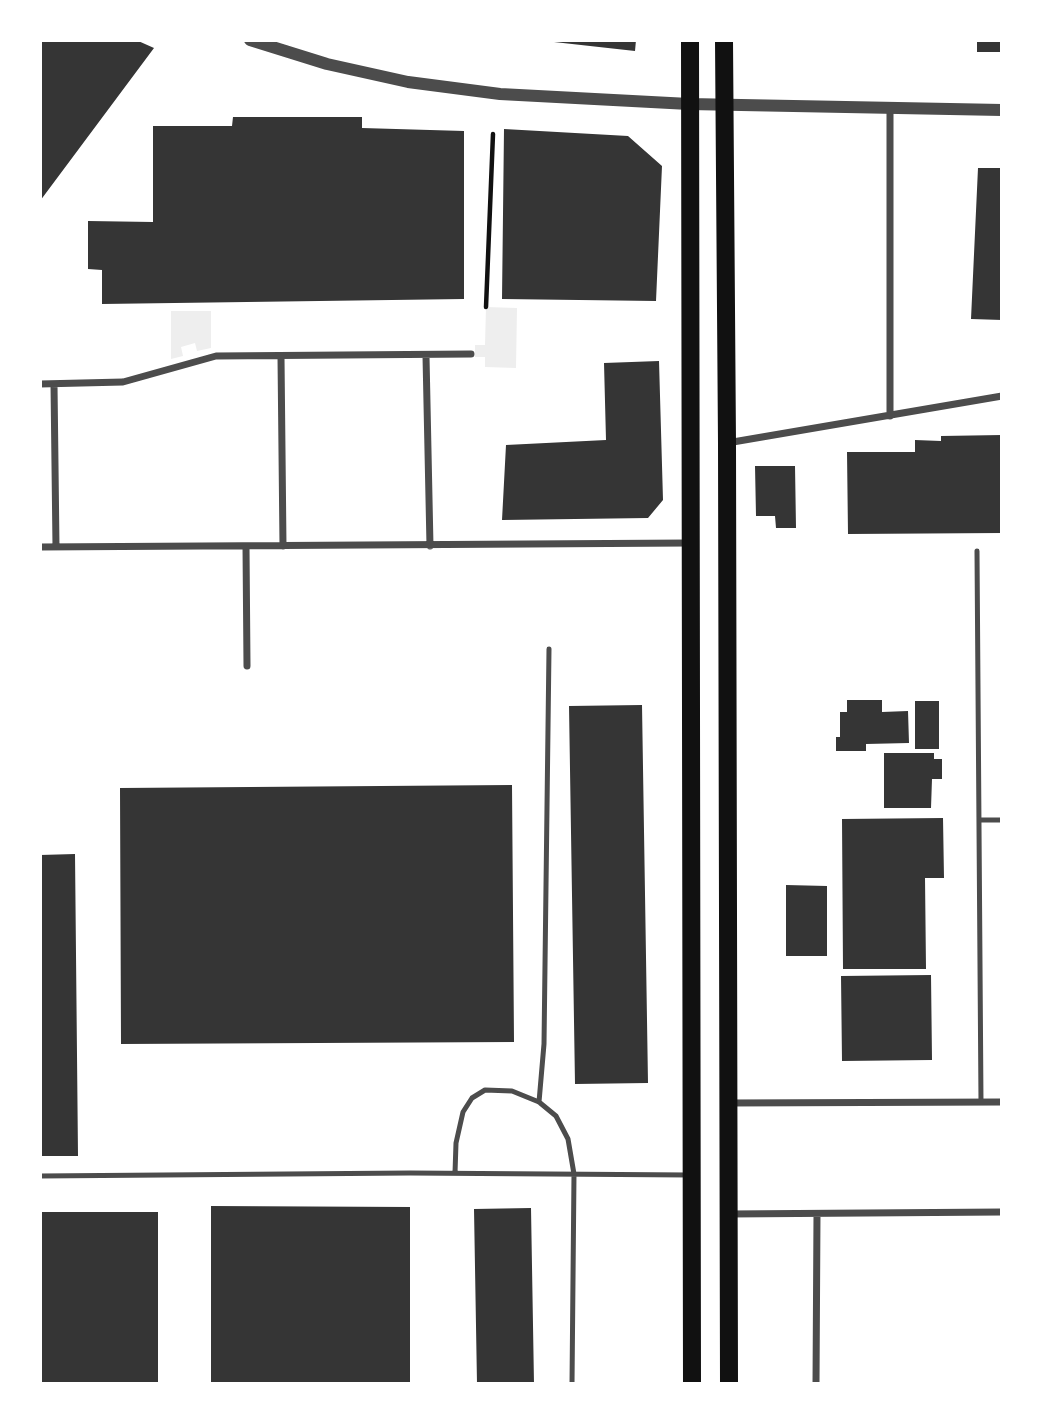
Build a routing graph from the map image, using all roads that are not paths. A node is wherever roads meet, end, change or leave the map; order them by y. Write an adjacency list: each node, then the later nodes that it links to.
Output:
1 (250, 40): 4 (street)
2 (690, 40): 4 (main road)
3 (724, 40): 5 (main road)
4 (689, 104): 5 (street); 16 (main road)
5 (724, 105): 6 (street); 15 (main road)
6 (890, 106): 7 (street); 14 (street)
7 (1002, 110)
8 (471, 354): 9 (street)
9 (426, 356): 10 (street); 19 (street)
10 (281, 357): 12 (street); 18 (street)
11 (40, 384): 12 (street)
12 (54, 384): 21 (street)
13 (1002, 396): 14 (street)
14 (890, 416): 15 (street)
15 (727, 443): 30 (main road)
16 (690, 543): 19 (street); 33 (main road)
17 (246, 546): 18 (street); 21 (street); 24 (street)
18 (283, 546): 19 (street)
19 (430, 546)
20 (40, 547): 21 (street)
21 (56, 547)
22 (977, 551): 25 (lane)
23 (549, 649): 27 (lane)
24 (247, 666)
25 (981, 820): 26 (lane); 28 (lane)
26 (1002, 820)
27 (539, 1102): 31 (lane); 32 (lane)
28 (981, 1102): 29 (street); 30 (street)
29 (1002, 1102)
30 (728, 1103): 36 (main road)
31 (455, 1173): 32 (lane); 34 (lane)
32 (574, 1174): 33 (lane); 38 (lane)
33 (692, 1175): 39 (main road)
34 (40, 1176)
35 (1002, 1212): 37 (street)
36 (728, 1214): 37 (street); 40 (main road)
37 (817, 1214): 41 (street)
38 (572, 1384)
39 (692, 1384)
40 (729, 1384)
41 (817, 1384)

